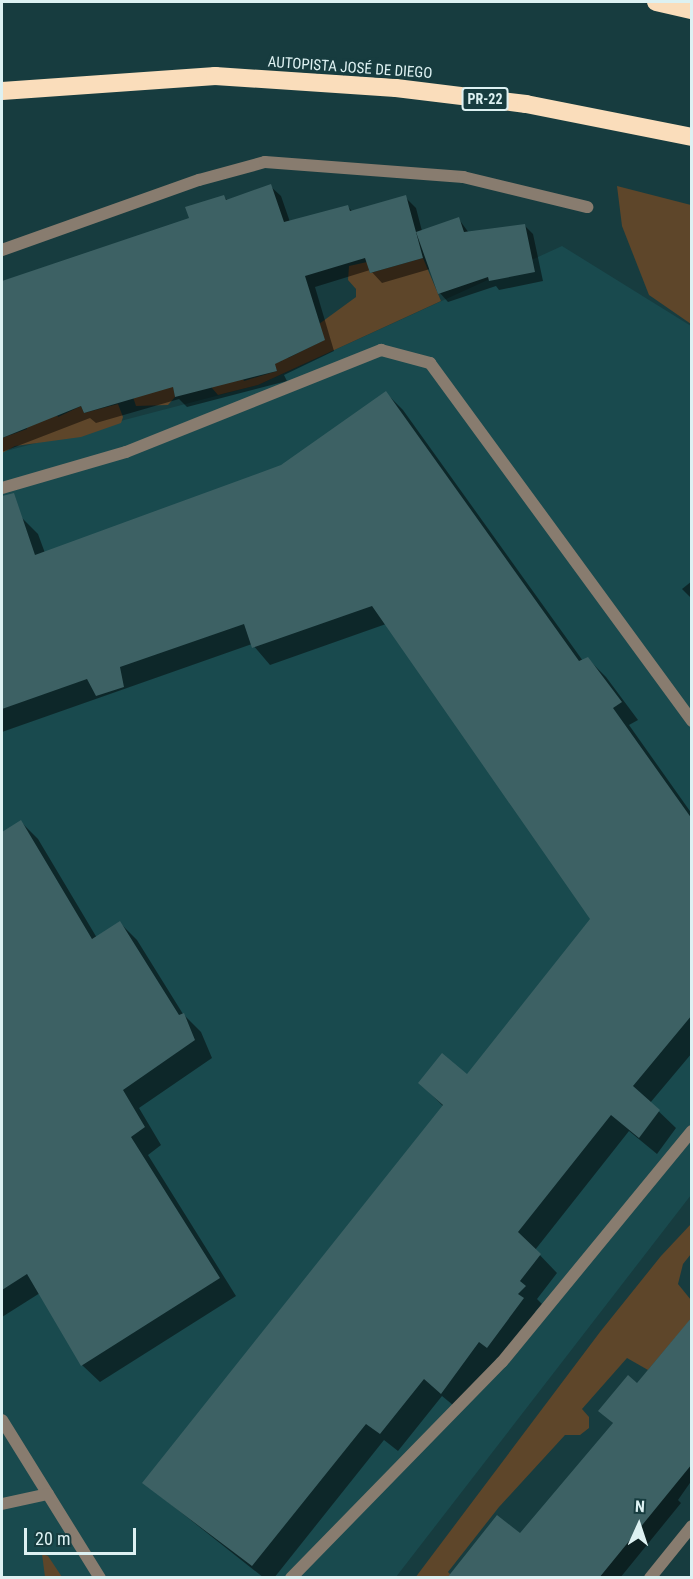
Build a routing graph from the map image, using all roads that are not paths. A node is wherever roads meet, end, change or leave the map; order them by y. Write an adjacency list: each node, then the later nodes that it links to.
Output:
1 (656, 2): 2 (highway)
2 (692, 10)
3 (2, 91): 4 (highway, AUTOPISTA JOSÉ DE DIEGO / PR-22)
4 (692, 137)
5 (587, 207): 6 (street)
6 (2, 250)
7 (2, 488): 8 (street)
8 (692, 721)
9 (692, 1131): 15 (street)
10 (2, 1420): 11 (street)
11 (48, 1494): 12 (street); 14 (street)
12 (2, 1504)
13 (692, 1526): 16 (street)
14 (100, 1578)
15 (291, 1578)
16 (650, 1578)

